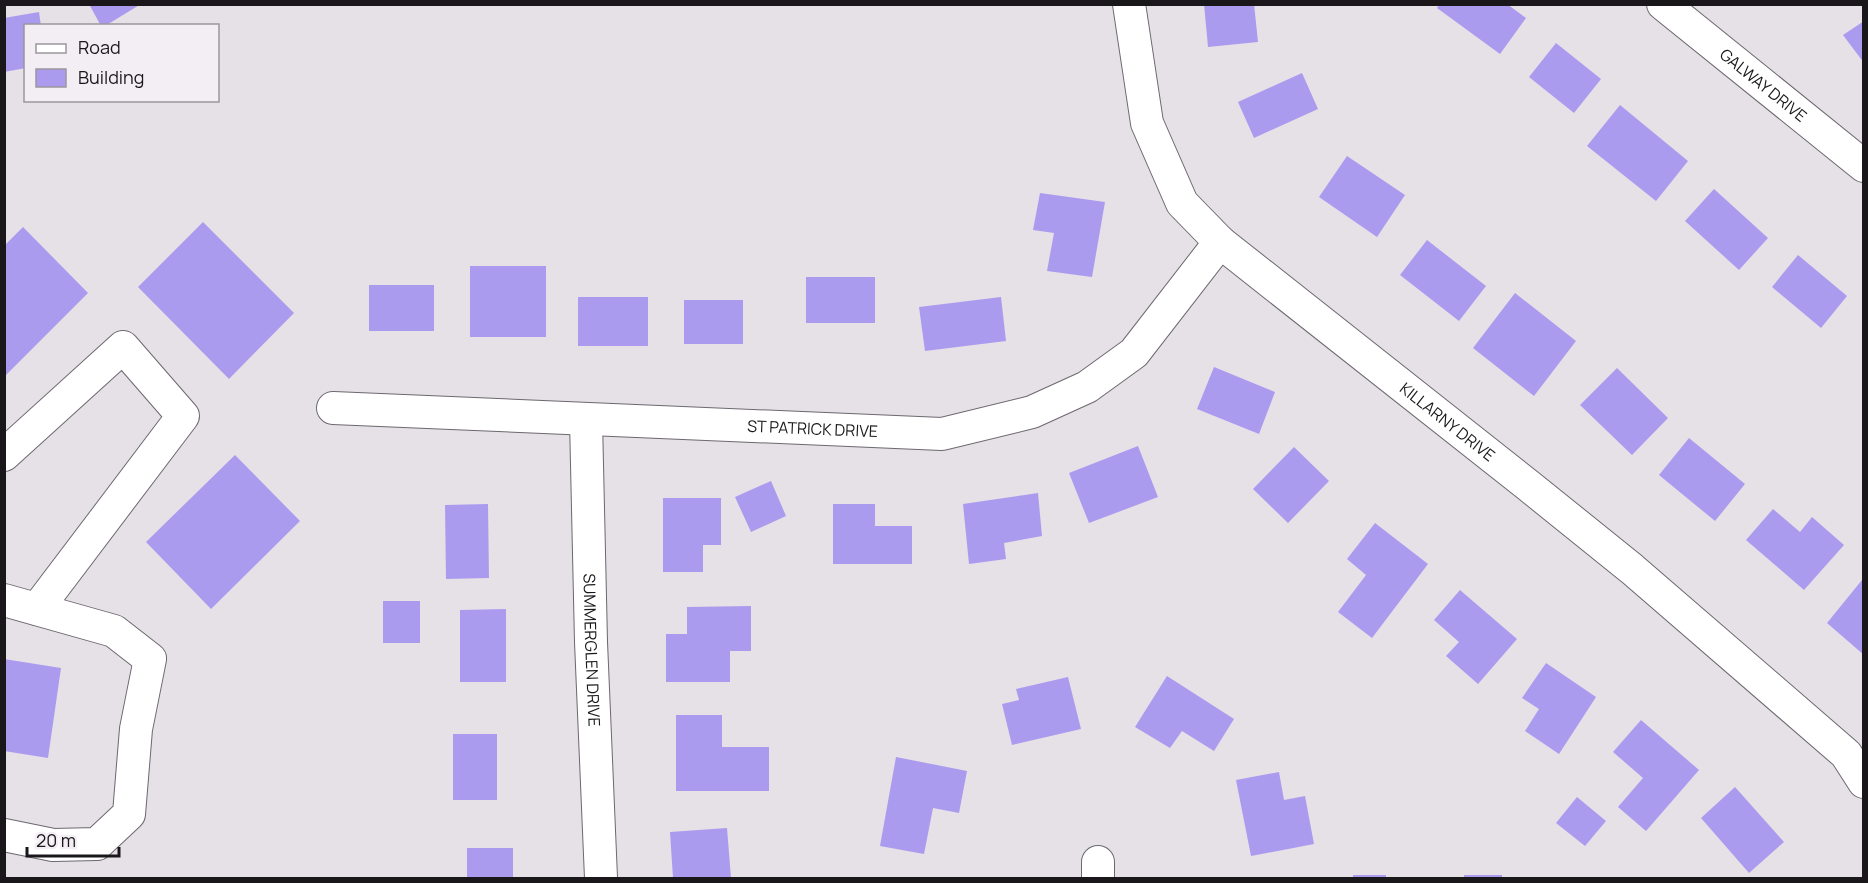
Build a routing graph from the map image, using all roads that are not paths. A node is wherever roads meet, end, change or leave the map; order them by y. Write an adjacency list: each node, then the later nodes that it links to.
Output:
1 (1129, 4): 4 (street, KILLARNY DRIVE)
2 (1663, 4): 3 (street, GALWAY DRIVE)
3 (1863, 165)
4 (1220, 243): 6 (street, ST PATRICK DRIVE); 10 (street, KILLARNY DRIVE)
5 (333, 408): 6 (street, ST PATRICK DRIVE)
6 (586, 420): 12 (street, SUMMERGLEN DRIVE)
7 (4, 455): 9 (street)
8 (4, 600): 9 (street)
9 (37, 609): 11 (street)
10 (1863, 782)
11 (4, 835)
12 (601, 879)

